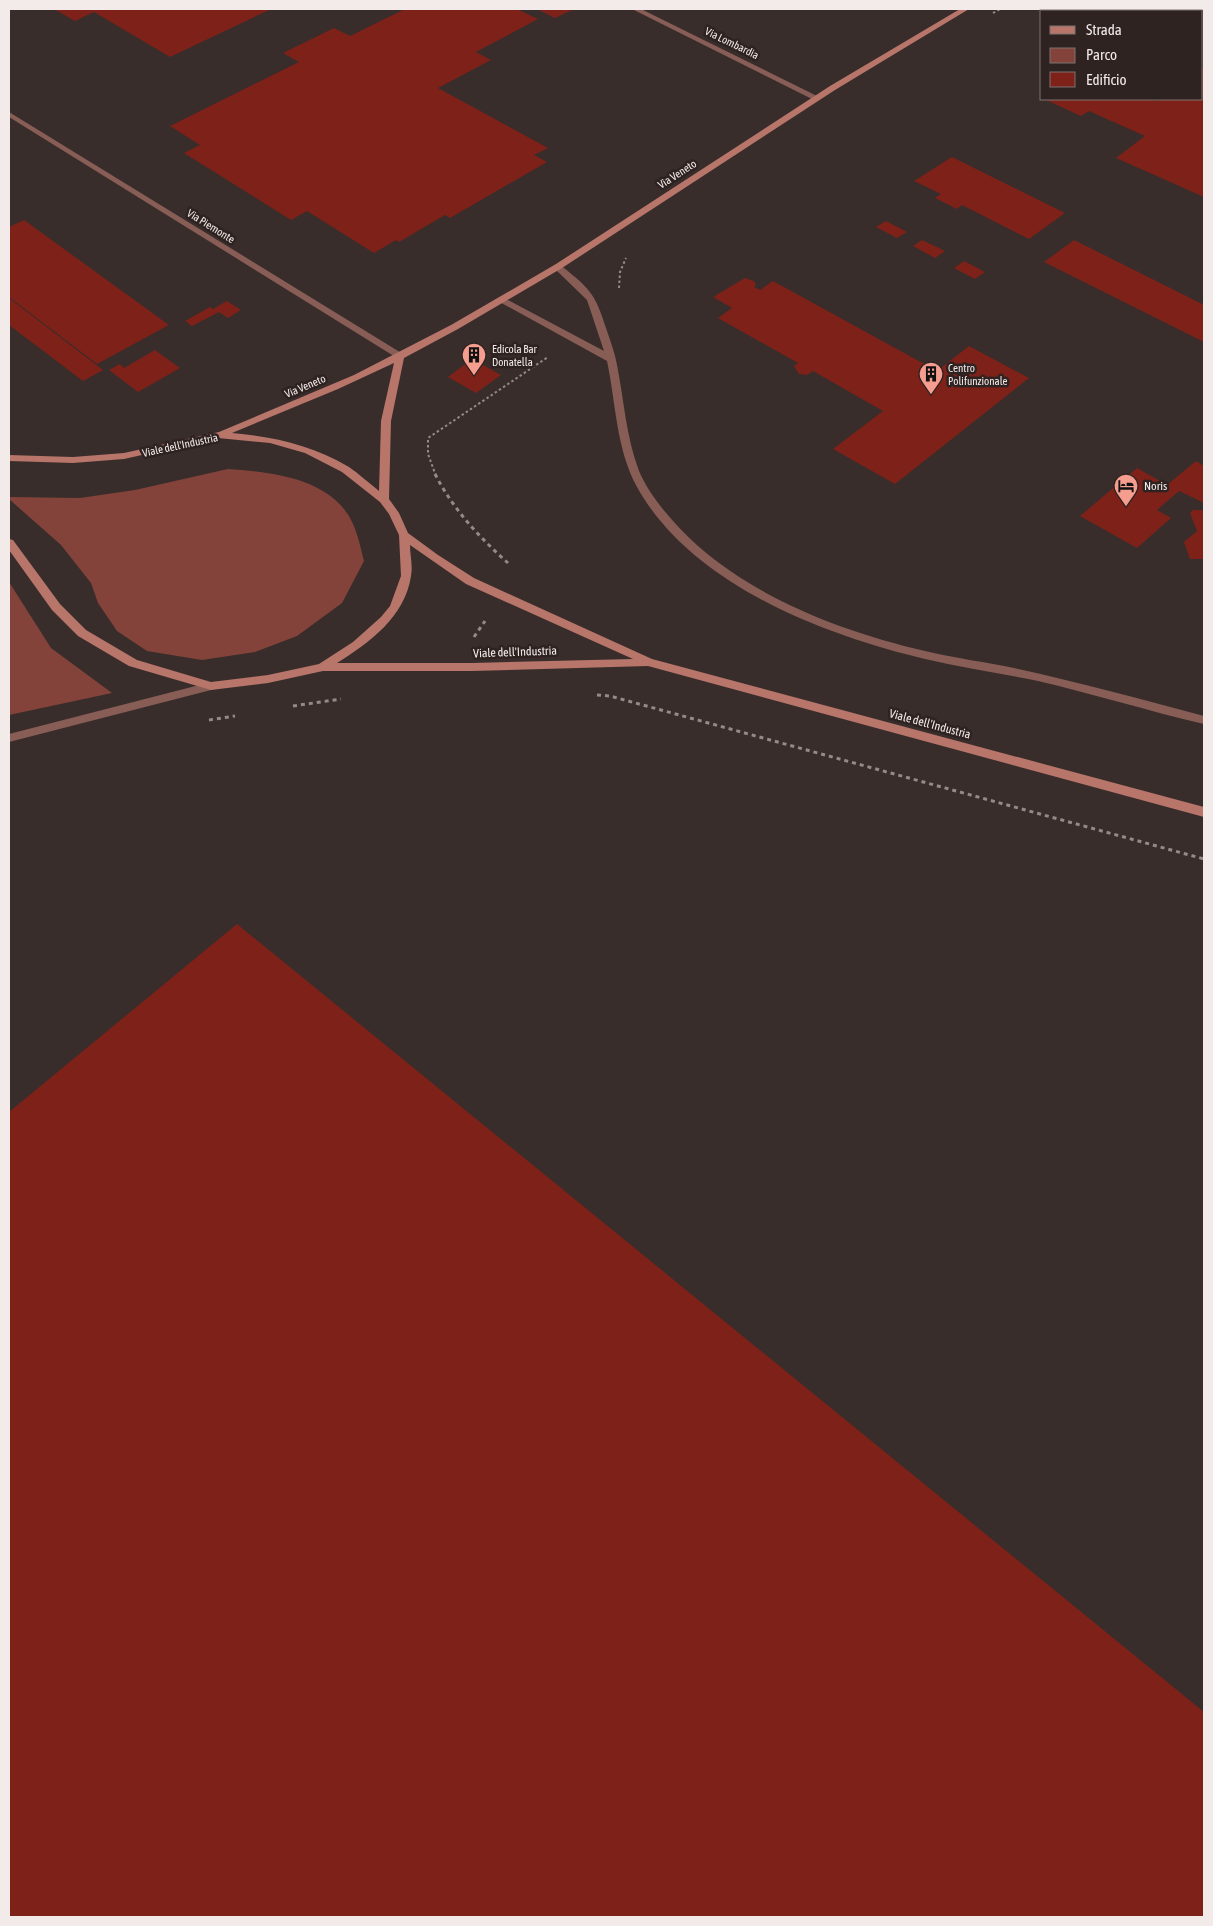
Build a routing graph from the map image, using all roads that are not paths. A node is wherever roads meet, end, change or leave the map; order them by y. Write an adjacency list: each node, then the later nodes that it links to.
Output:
1 (636, 9): 3 (street, Via Lombardia)
2 (965, 9): 3 (main road, Via Veneto)
3 (817, 98): 5 (main road, Via Veneto)
4 (9, 114): 7 (street, Via Piemonte)
5 (558, 267): 6 (main road, Via Veneto); 8 (street)
6 (501, 300): 7 (main road, Via Veneto); 8 (street)
7 (400, 356): 9 (main road, Via Veneto); 11 (main road)
8 (612, 360): 17 (street)
9 (218, 435): 10 (main road, Viale dell'Industria); 11 (main road, Viale dell'Industria)
10 (9, 458)
11 (384, 500): 12 (main road, Viale dell'Industria)
12 (404, 535): 14 (main road, Viale dell'Industria); 15 (main road, Viale dell'Industria)
13 (9, 544): 16 (main road, Viale dell'Industria)
14 (649, 662): 15 (main road, Viale dell'Industria); 19 (main road, Viale dell'Industria)
15 (322, 667): 16 (main road, Viale dell'Industria)
16 (211, 686): 18 (street, Viale dell'Industria)
17 (1204, 720)
18 (9, 738)
19 (1204, 812)

